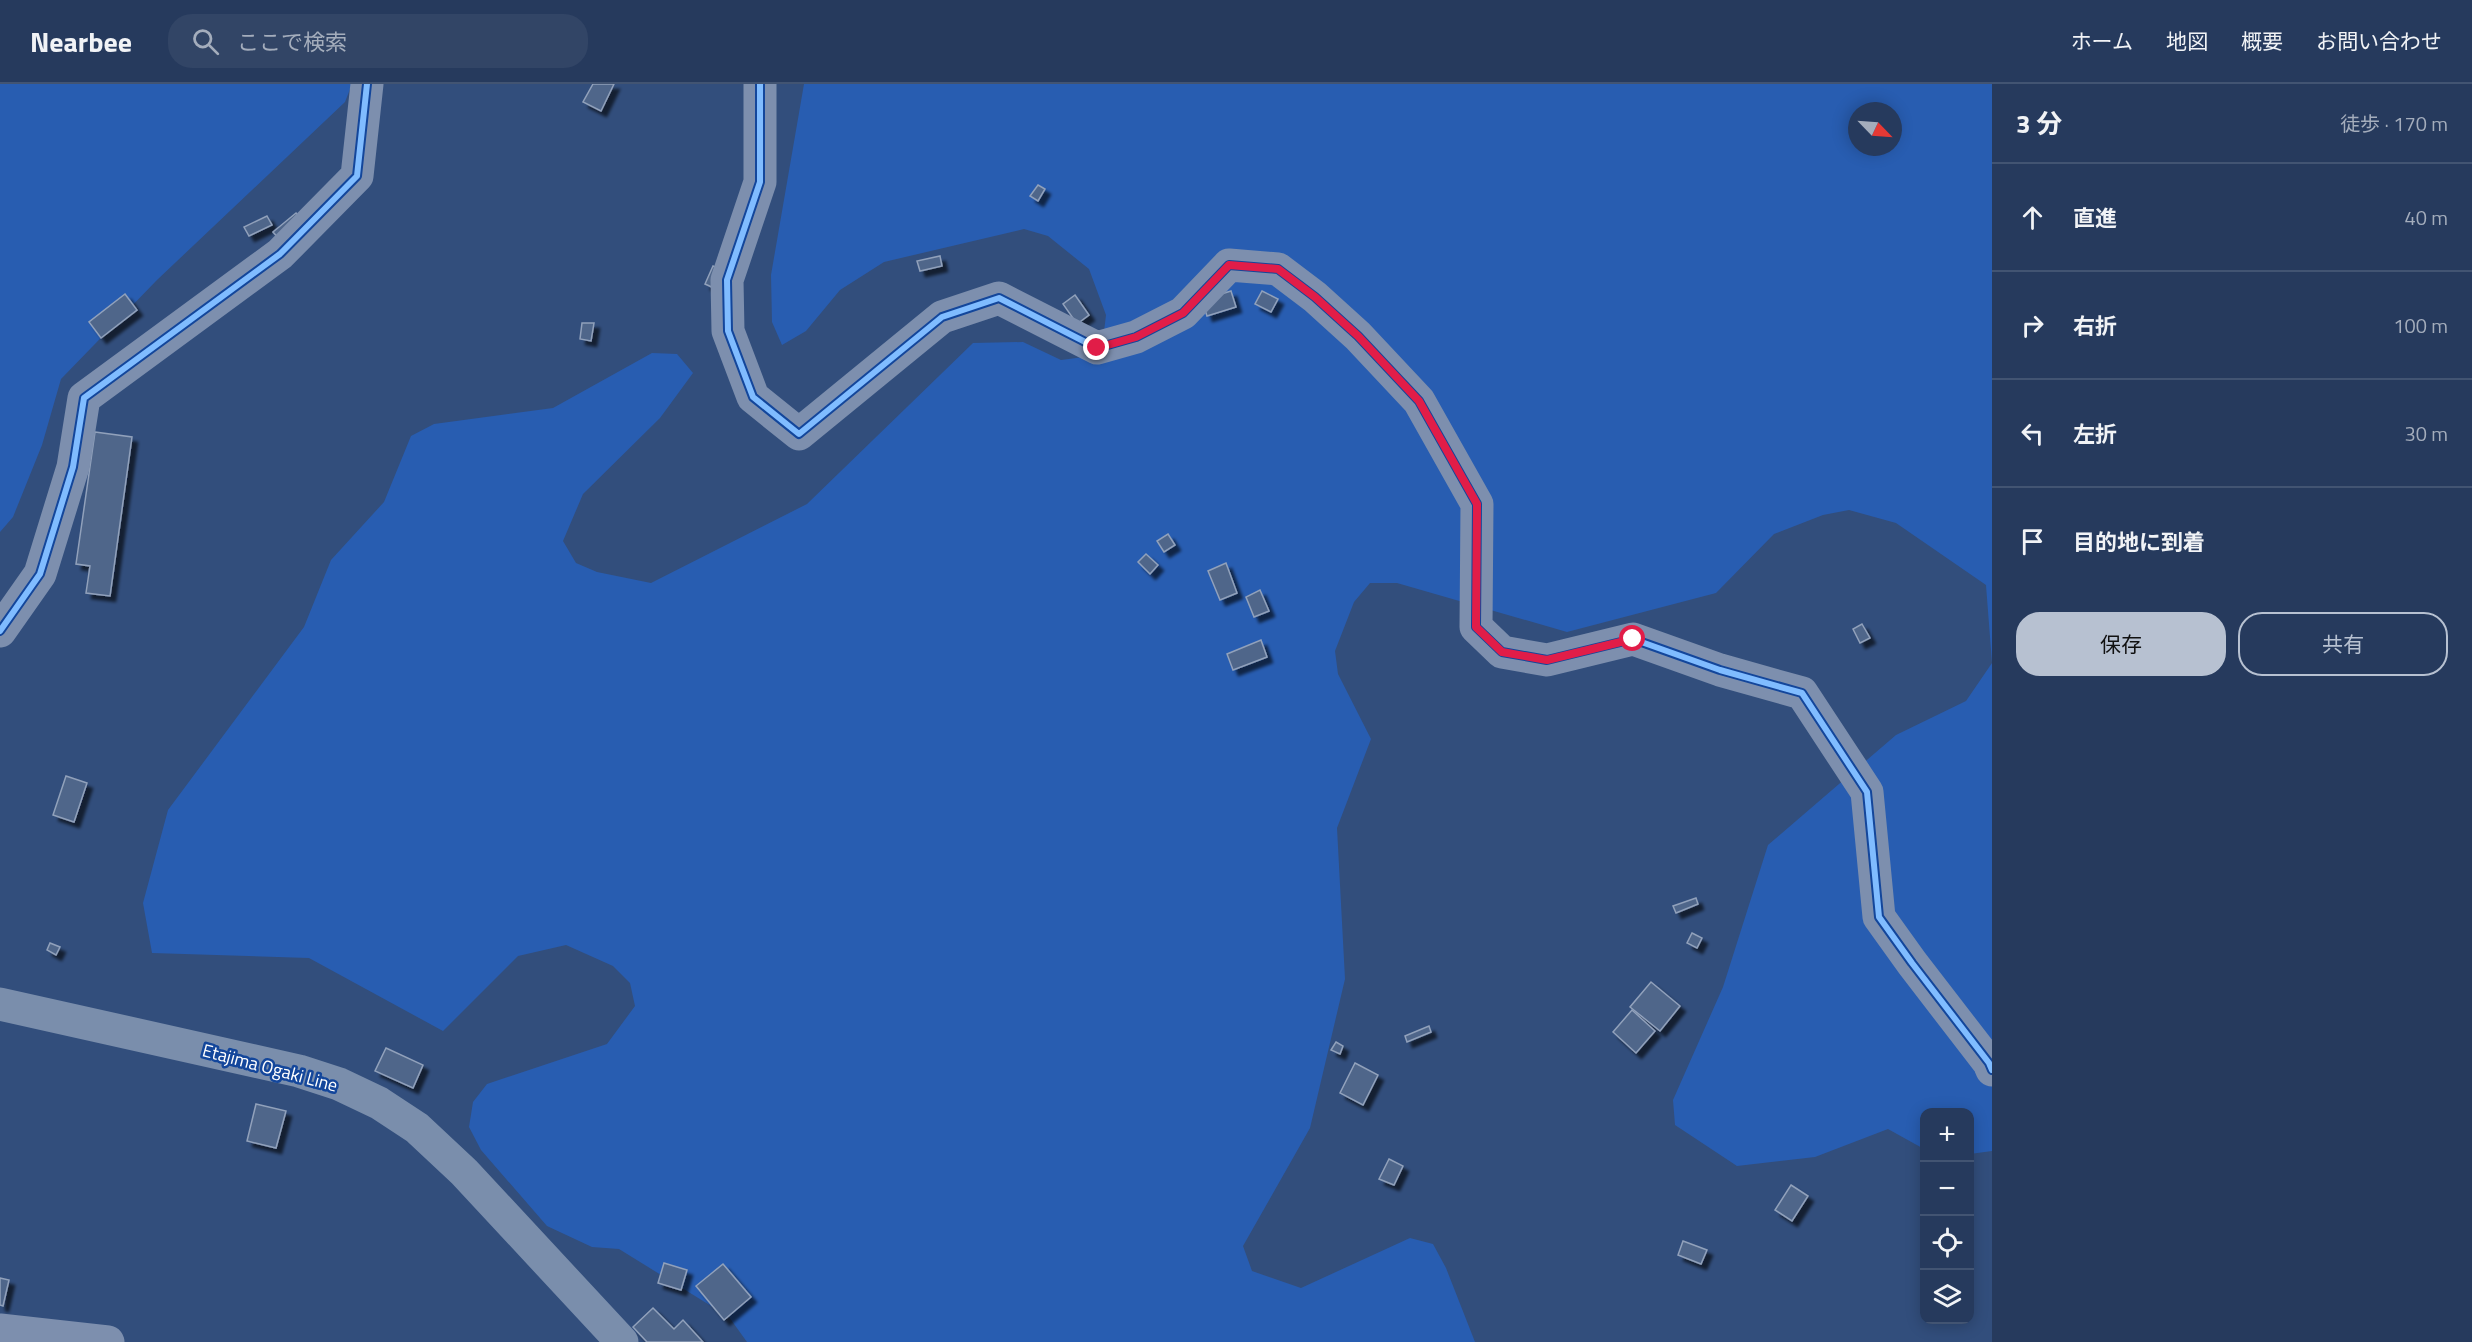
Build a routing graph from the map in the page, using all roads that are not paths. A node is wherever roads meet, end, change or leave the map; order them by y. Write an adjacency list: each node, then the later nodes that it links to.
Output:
1 (367, 84): 3 (street)
2 (760, 84): 5 (street)
3 (0, 631)
4 (0, 1004): 8 (main road, Etajima Ogaki Line)
5 (1992, 1070)
6 (0, 1329): 7 (street)
7 (108, 1342)
8 (622, 1342)

